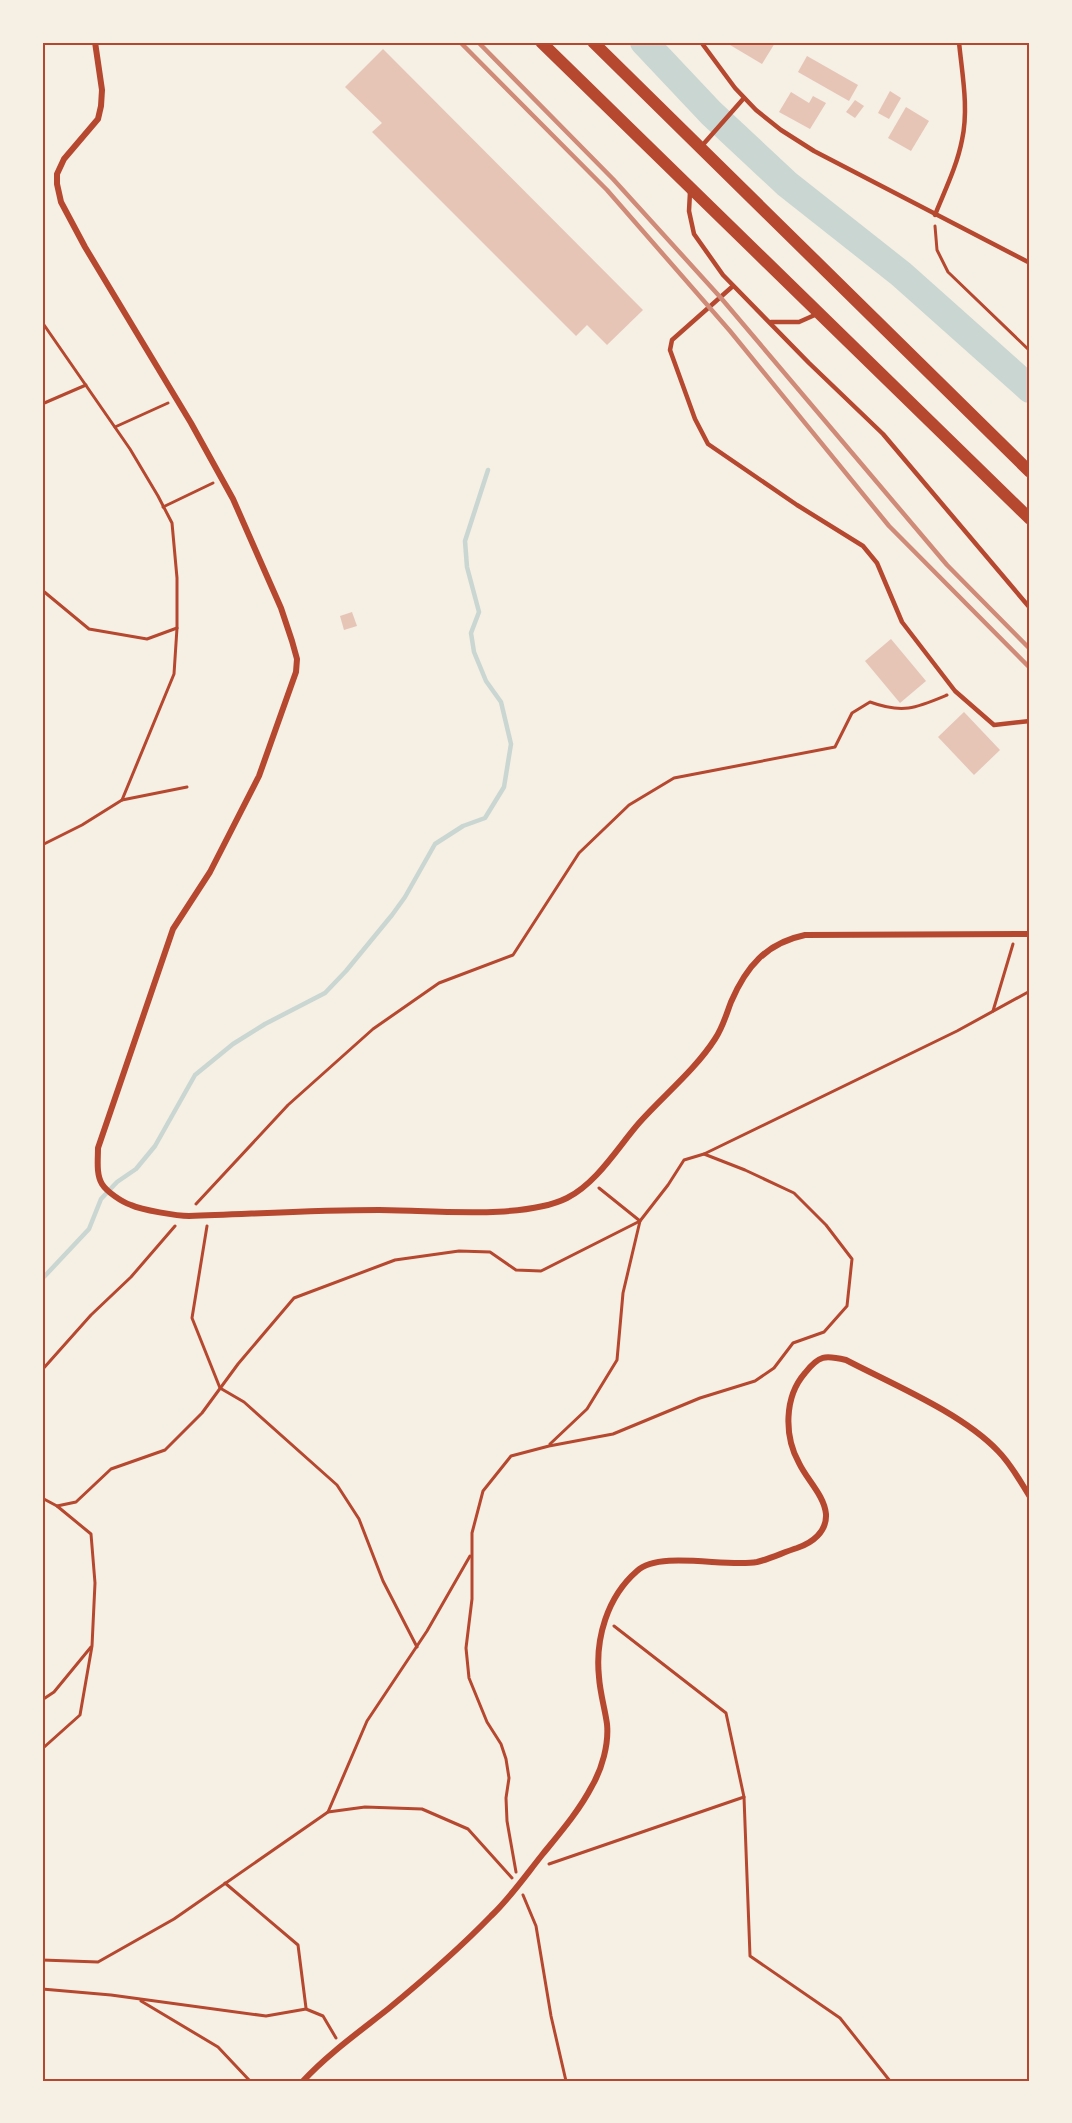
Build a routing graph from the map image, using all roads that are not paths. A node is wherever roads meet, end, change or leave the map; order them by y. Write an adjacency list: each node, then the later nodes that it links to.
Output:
1 (95, 42): 18 (street)
2 (541, 42): 8 (main road)
3 (593, 42): 7 (main road)
4 (701, 42): 6 (lane)
5 (959, 42): 9 (lane)
6 (744, 98): 7 (lane); 9 (lane)
7 (703, 145): 14 (main road)
8 (690, 187): 11 (lane); 12 (main road)
9 (935, 214): 10 (lane)
10 (1030, 263)
11 (733, 286): 13 (lane); 17 (lane)
12 (819, 313): 13 (lane); 15 (main road)
13 (771, 322): 16 (lane)
14 (1030, 472)
15 (1030, 519)
16 (1030, 608)
17 (1030, 721)
18 (1030, 934)
19 (1030, 1497): 20 (street)
20 (303, 2081)

